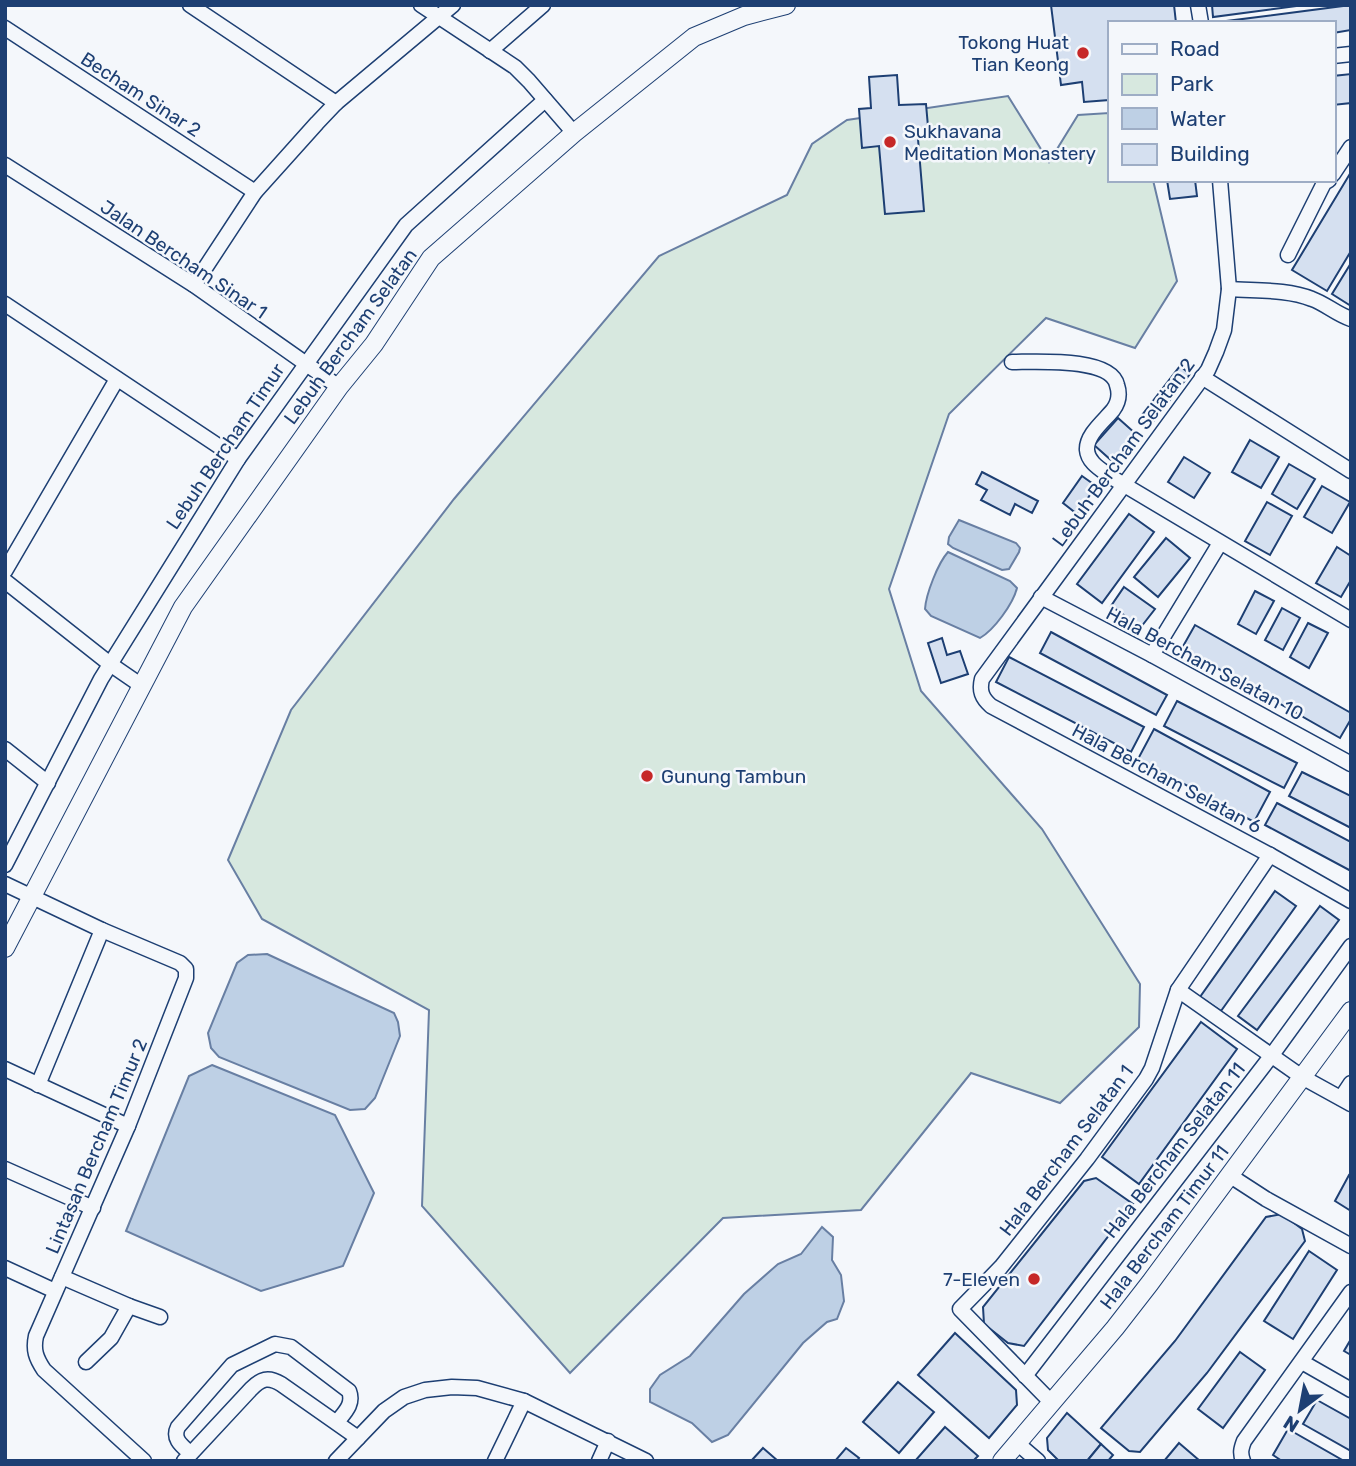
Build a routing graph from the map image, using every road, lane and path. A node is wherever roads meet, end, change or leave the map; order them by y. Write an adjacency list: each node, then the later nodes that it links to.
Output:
1 (190, 5): 10 (street)
2 (421, 5): 6 (street)
3 (453, 5): 6 (street)
4 (543, 5): 8 (street)
5 (786, 5): 11 (street, Lebuh Bercham Selatan)
6 (439, 18): 8 (street); 10 (street)
7 (5, 28): 17 (street, Becham Sinar 2)
8 (490, 51): 9 (street)
9 (545, 100): 11 (street); 24 (street, Lebuh Bercham Timur)
10 (336, 103): 17 (street)
11 (574, 133): 27 (street, Lebuh Bercham Selatan)
12 (1351, 147): 14 (street)
13 (5, 165): 19 (street, Jalan Bercham Sinar 1)
14 (1335, 167)
15 (1220, 182): 20 (street, Lebuh Bercham Selatan 2)
16 (1324, 182): 18 (street)
17 (255, 192): 19 (street)
18 (1288, 256)
19 (194, 285): 24 (street, Jalan Bercham Sinar 1)
20 (1229, 289): 22 (street); 25 (street, Lebuh Bercham Selatan 2)
21 (7, 309): 26 (street)
22 (1351, 319)
23 (1013, 362): 30 (street)
24 (305, 364): 27 (street, Jalan Bercham Sinar 1); 28 (street, Lebuh Bercham Timur)
25 (1202, 377): 29 (street); 30 (street, Lebuh Bercham Selatan 2)
26 (117, 379): 28 (street); 32 (street)
27 (339, 387): 39 (street, Lebuh Bercham Selatan)
28 (238, 459): 37 (street, Lebuh Bercham Timur)
29 (1351, 471)
30 (1124, 484): 31 (street); 34 (street, Lebuh Bercham Selatan 2)
31 (1220, 543): 35 (street); 36 (street)
32 (5, 571)
33 (5, 581): 37 (street)
34 (1041, 597): 36 (street, Hala Bercham Selatan 10); 38 (street, Lebuh Bercham Selatan 2)
35 (1351, 620)
36 (1152, 655): 41 (street, Hala Bercham Selatan 10)
37 (110, 664): 39 (street); 42 (street, Lebuh Bercham Timur)
38 (982, 680): 43 (street, Hala Bercham Selatan 6)
39 (142, 686): 46 (street, Lebuh Bercham Selatan)
40 (5, 749): 42 (street)
41 (1351, 764)
42 (48, 783): 44 (street, Lebuh Bercham Timur)
43 (1270, 855): 47 (street, Hala Bercham Selatan 6); 51 (street, Hala Bercham Selatan 1)
44 (5, 866)
45 (5, 884): 46 (street, Lintasan Bercham Timur 2)
46 (32, 897): 48 (street, Lintasan Bercham Timur 2); 50 (street)
47 (1351, 901)
48 (102, 930): 57 (street); 59 (street, Lintasan Bercham Timur 2)
49 (1351, 946): 53 (street, Hala Bercham Selatan 11)
50 (5, 948)
51 (1178, 990): 53 (street); 72 (street, Hala Bercham Selatan 1)
52 (1351, 1011): 55 (street, Hala Bercham Timur 11)
53 (1272, 1055): 55 (street); 72 (street, Hala Bercham Selatan 11)
54 (5, 1069): 57 (street)
55 (1302, 1077): 58 (street); 61 (street, Hala Bercham Timur 11)
56 (1351, 1083): 58 (street)
57 (38, 1084): 59 (street)
58 (1346, 1101)
59 (128, 1126): 62 (street, Lintasan Bercham Timur 2)
60 (5, 1169): 62 (street)
61 (1228, 1175): 63 (street); 75 (street, Hala Bercham Timur 11)
62 (93, 1208): 65 (street, Lintasan Bercham Timur 2)
63 (1351, 1246)
64 (5, 1268): 66 (street)
65 (62, 1277): 66 (street, Lintasan Bercham Timur 2); 68 (street)
66 (55, 1291): 81 (street, Lintasan Bercham Timur 2)
67 (1351, 1292): 71 (street)
68 (129, 1306): 69 (street); 70 (street)
69 (160, 1317)
70 (86, 1362)
71 (1302, 1362): 73 (street); 88 (street)
72 (1025, 1376): 75 (street, Hala Bercham Selatan 1)
73 (1351, 1390)
74 (524, 1401): 77 (street); 78 (street); 83 (street)
75 (1051, 1402): 79 (street, Hala Bercham Timur 11)
76 (337, 1422): 77 (street); 80 (street); 80 (street)
77 (358, 1438): 82 (street)
78 (608, 1441): 84 (street); 85 (street)
79 (1017, 1443): 86 (street, Hala Bercham Timur 11); 87 (street)
80 (187, 1457)
81 (144, 1461)
82 (336, 1461)
83 (495, 1461)
84 (599, 1461)
85 (646, 1461)
86 (1002, 1461)
87 (1038, 1461)
88 (1244, 1461)

